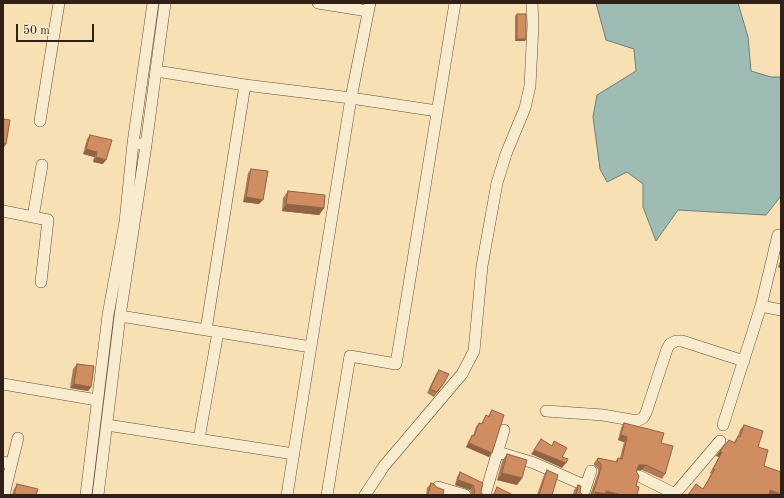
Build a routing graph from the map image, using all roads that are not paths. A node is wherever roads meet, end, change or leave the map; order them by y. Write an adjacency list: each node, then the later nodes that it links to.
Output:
1 (59, 3): 12 (street)
2 (153, 3): 13 (street)
3 (165, 3): 8 (street)
4 (318, 3): 7 (street)
5 (455, 3): 11 (street)
6 (532, 3): 50 (street)
7 (369, 7): 10 (street)
8 (156, 71): 9 (street); 14 (street)
9 (245, 85): 10 (street); 24 (street)
10 (351, 98): 11 (street); 26 (street)
11 (436, 111): 49 (street)
12 (40, 121)
13 (133, 143): 14 (street); 18 (street)
14 (146, 145): 18 (street)
15 (42, 164): 17 (street)
16 (3, 211): 17 (street)
17 (33, 217): 20 (street)
18 (129, 223): 23 (street); 29 (street)
19 (778, 235): 21 (street)
20 (41, 282)
21 (762, 306): 22 (street); 27 (street)
22 (781, 310)
23 (120, 316): 24 (street); 31 (street)
24 (206, 330): 25 (street)
25 (218, 332): 26 (street); 35 (street)
26 (311, 347): 38 (street)
27 (744, 361): 30 (street); 32 (street)
28 (3, 384): 29 (street)
29 (97, 400): 46 (street)
30 (546, 411)
31 (107, 425): 35 (street); 47 (street)
32 (723, 425)
33 (504, 430): 37 (street)
34 (18, 438): 39 (street)
35 (199, 439): 38 (street)
36 (720, 441): 44 (street)
37 (498, 452): 43 (street); 52 (street)
38 (294, 454): 48 (street)
39 (7, 464): 45 (street)
40 (590, 471): 43 (street)
41 (639, 476): 44 (street)
42 (438, 487): 51 (street)
43 (585, 491)
44 (675, 494)
45 (4, 495)
46 (86, 495)
47 (98, 495)
48 (287, 495)
49 (327, 495)
50 (365, 495)
51 (465, 495)
52 (485, 495)

